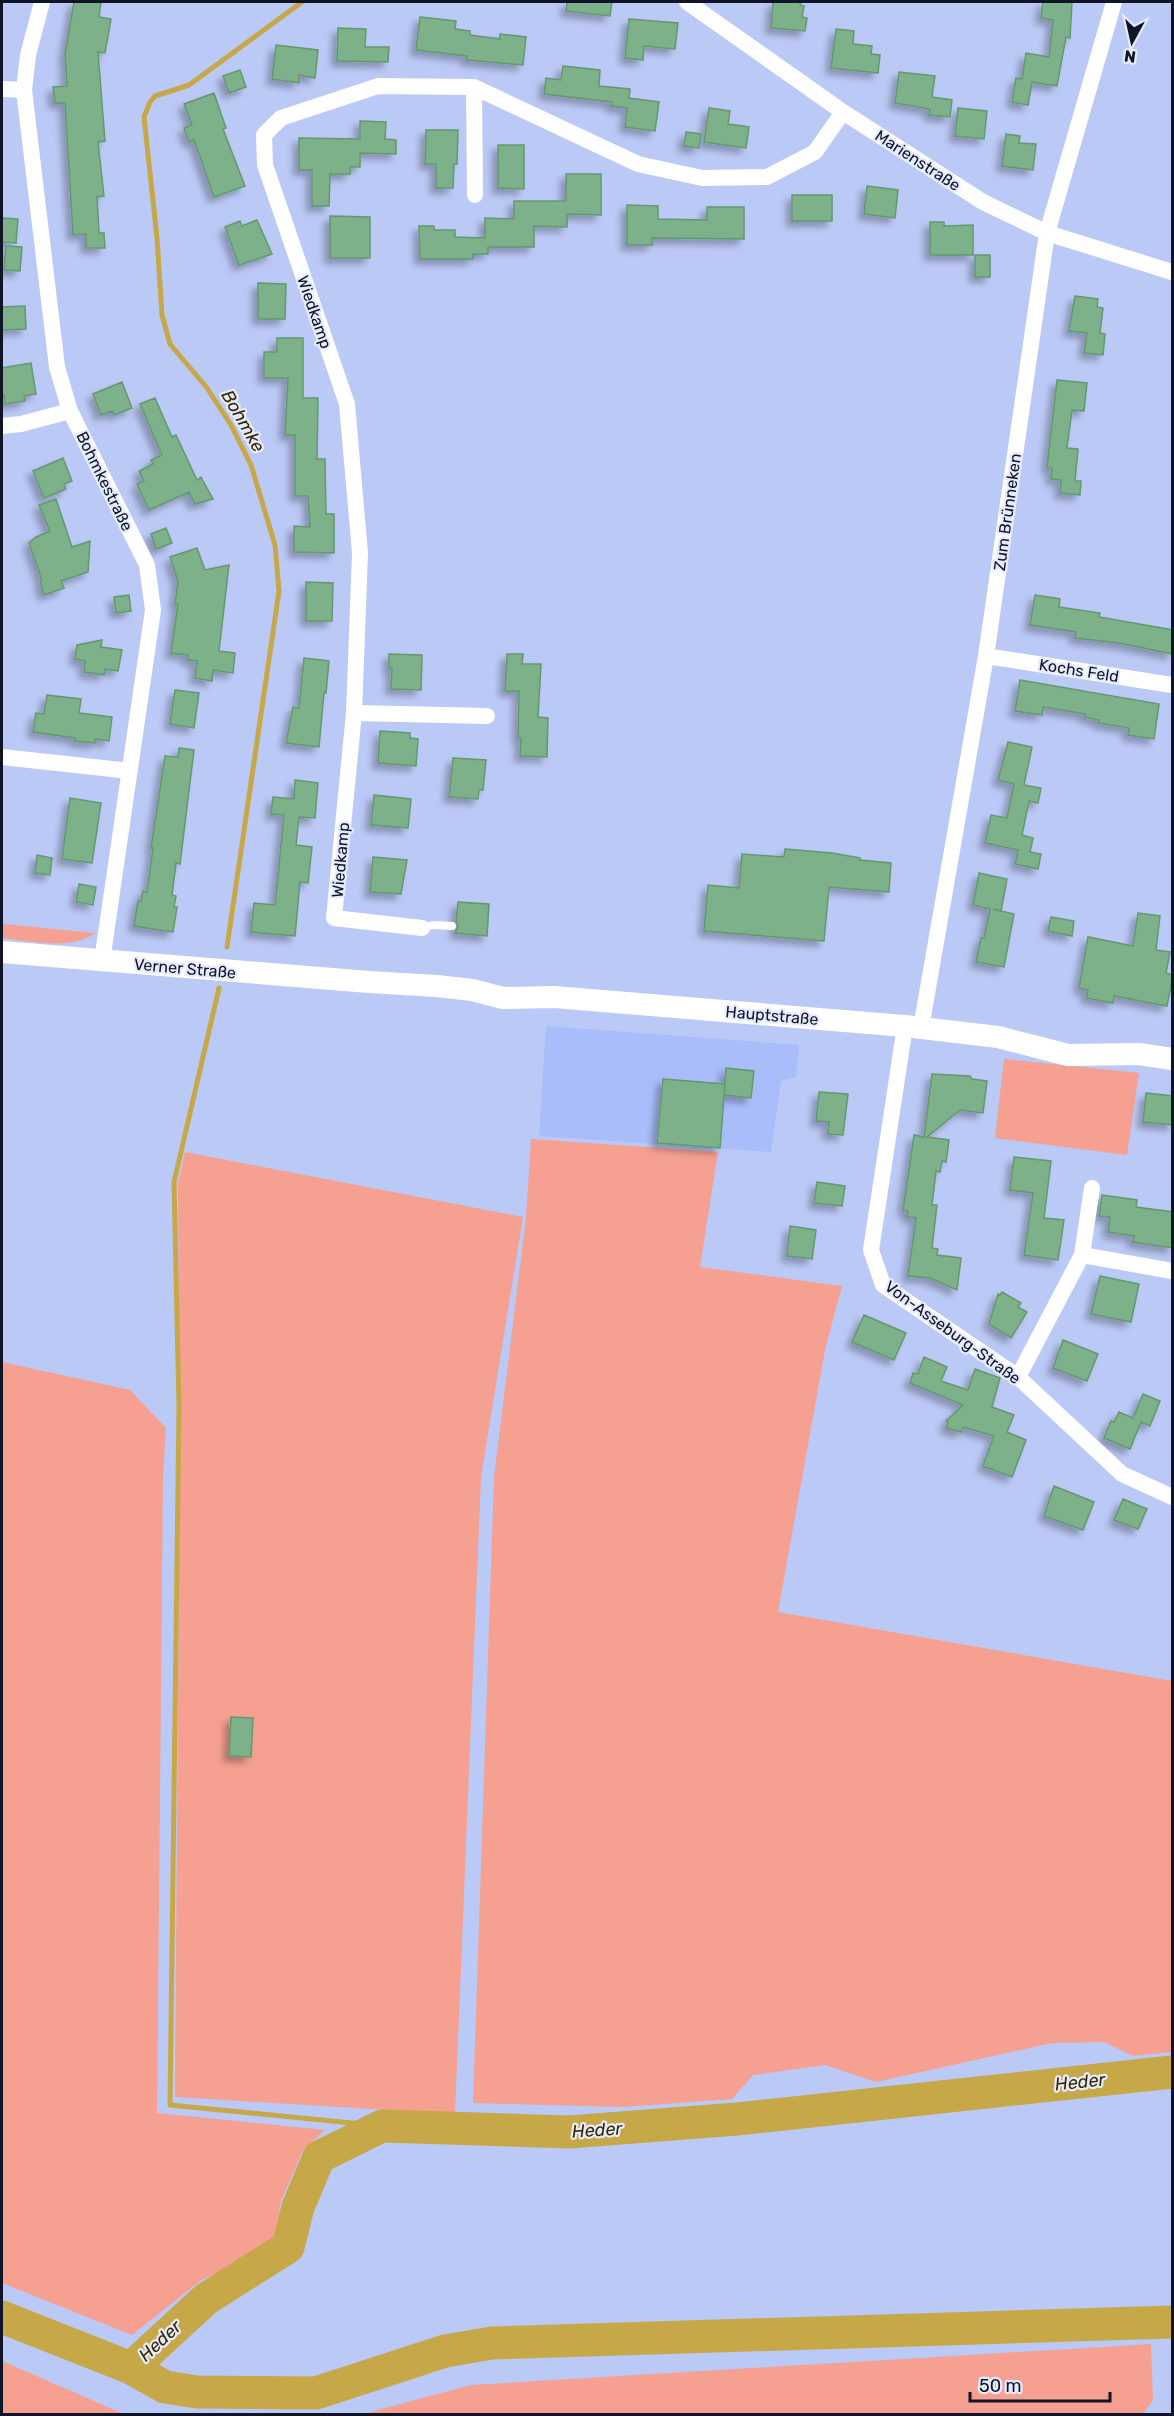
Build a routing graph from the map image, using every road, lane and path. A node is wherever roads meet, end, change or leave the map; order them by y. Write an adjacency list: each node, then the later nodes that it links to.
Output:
1 (42, 2): 6 (street, Bohmkestraße)
2 (687, 2): 7 (street, Marienstraße)
3 (1114, 2): 9 (street, Zum Brünneken)
4 (474, 87): 7 (street, Wiedkamp); 8 (street); 15 (street, Wiedkamp)
5 (2, 89): 6 (street)
6 (24, 90): 11 (street, Bohmkestraße)
7 (843, 112): 9 (street, Marienstraße)
8 (475, 195)
9 (1047, 233): 10 (street, Marienstraße); 13 (street, Zum Brünneken)
10 (1173, 272)
11 (70, 411): 12 (street); 18 (street, Bohmkestraße)
12 (2, 426)
13 (986, 656): 14 (street, Kochs Feld); 24 (street, Zum Brünneken)
14 (1173, 685)
15 (354, 713): 16 (street); 20 (street, Wiedkamp)
16 (487, 716)
17 (2, 757): 18 (street)
18 (130, 771): 22 (street, Bohmkestraße)
19 (452, 926): 20 (lane)
20 (422, 928)
21 (2, 952): 22 (main road, Verner Straße)
22 (102, 961): 23 (main road, Verner Straße)
23 (369, 982): 24 (main road, Hauptstraße)
24 (913, 1027): 25 (main road, Hauptstraße); 29 (street, Von-Asseburg-Straße)
25 (1173, 1059)
26 (1092, 1188): 27 (street)
27 (1082, 1255): 28 (street); 29 (street)
28 (1173, 1271)
29 (1018, 1377): 30 (street, Von-Asseburg-Straße)
30 (1173, 1497)

